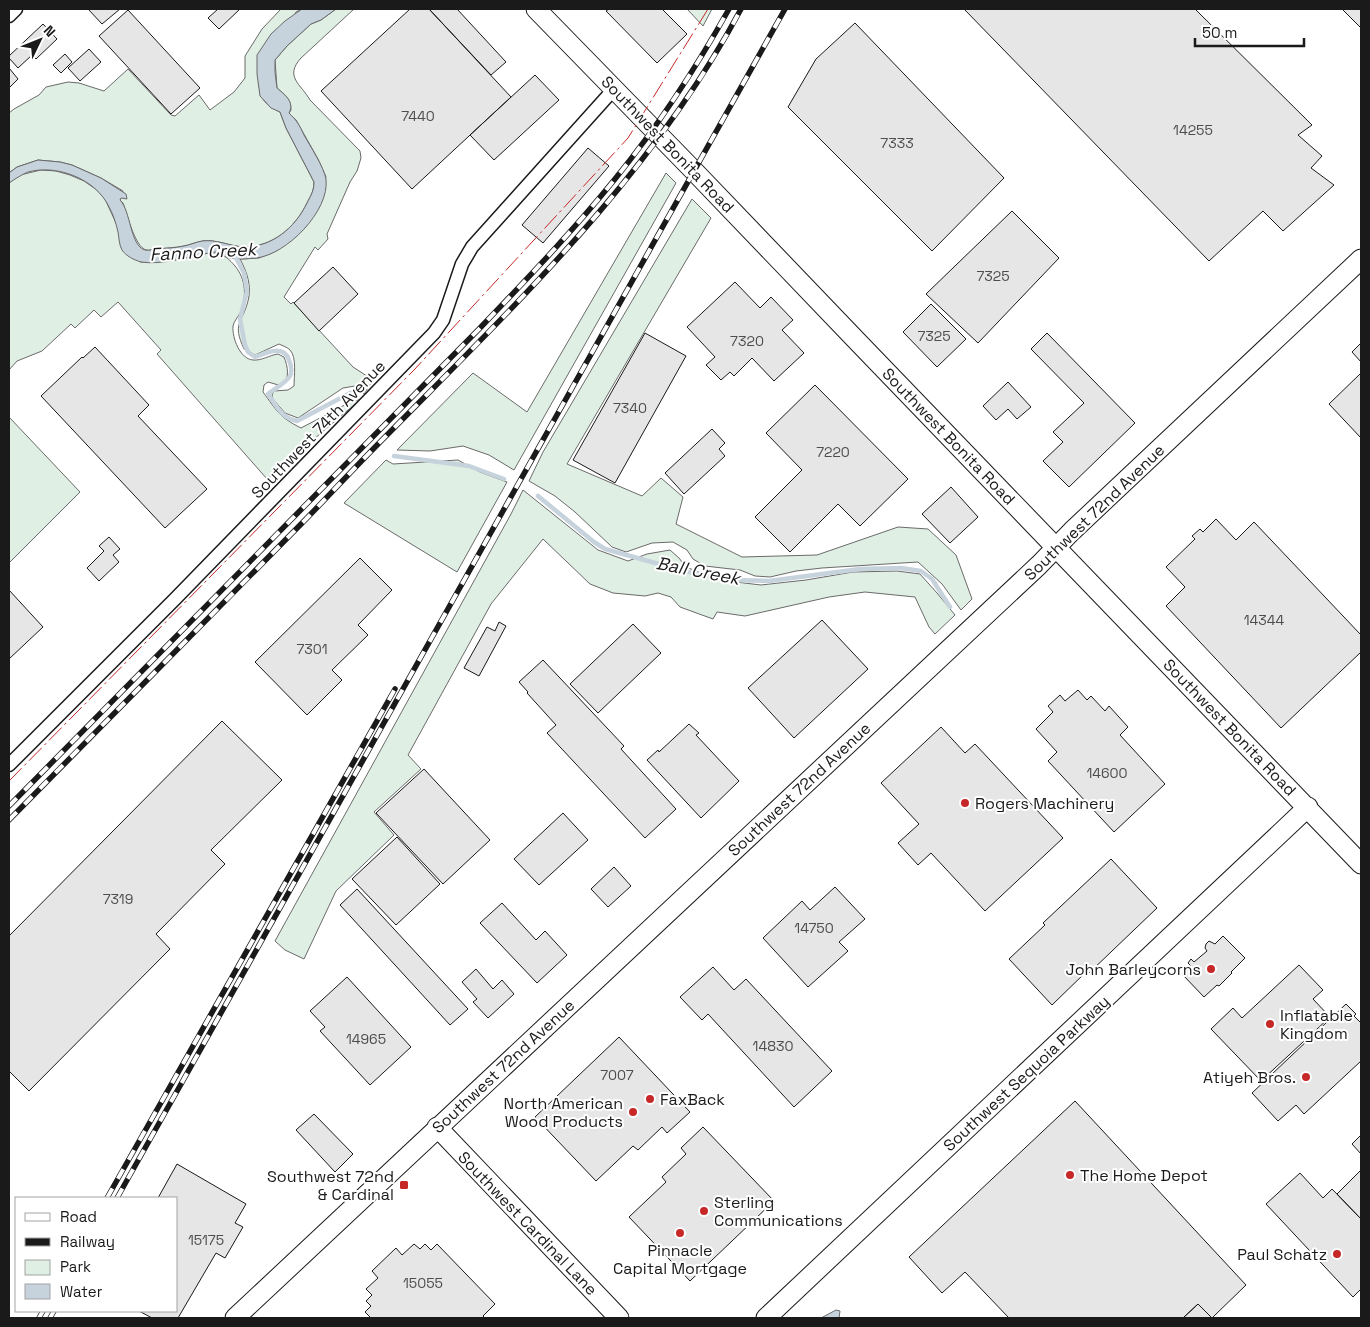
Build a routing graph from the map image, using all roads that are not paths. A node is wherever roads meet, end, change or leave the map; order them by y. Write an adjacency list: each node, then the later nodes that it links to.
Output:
1 (16, 9): 3 (street)
2 (536, 9): 4 (main road, Southwest Bonita Road)
3 (9, 16)
4 (614, 89): 6 (main road, Southwest Bonita Road); 7 (street, Southwest 74th Avenue)
5 (1361, 259): 6 (main road, Southwest 72nd Avenue)
6 (1056, 548): 8 (main road, Southwest Bonita Road); 10 (main road, Southwest 72nd Avenue)
7 (9, 765)
8 (1308, 807): 9 (main road, Southwest Bonita Road); 13 (main road, Southwest Sequoia Parkway)
9 (1361, 864)
10 (437, 1128): 11 (main road, Southwest 72nd Avenue); 12 (main road, Southwest Cardinal Lane)
11 (235, 1318)
12 (619, 1318)
13 (766, 1318)

